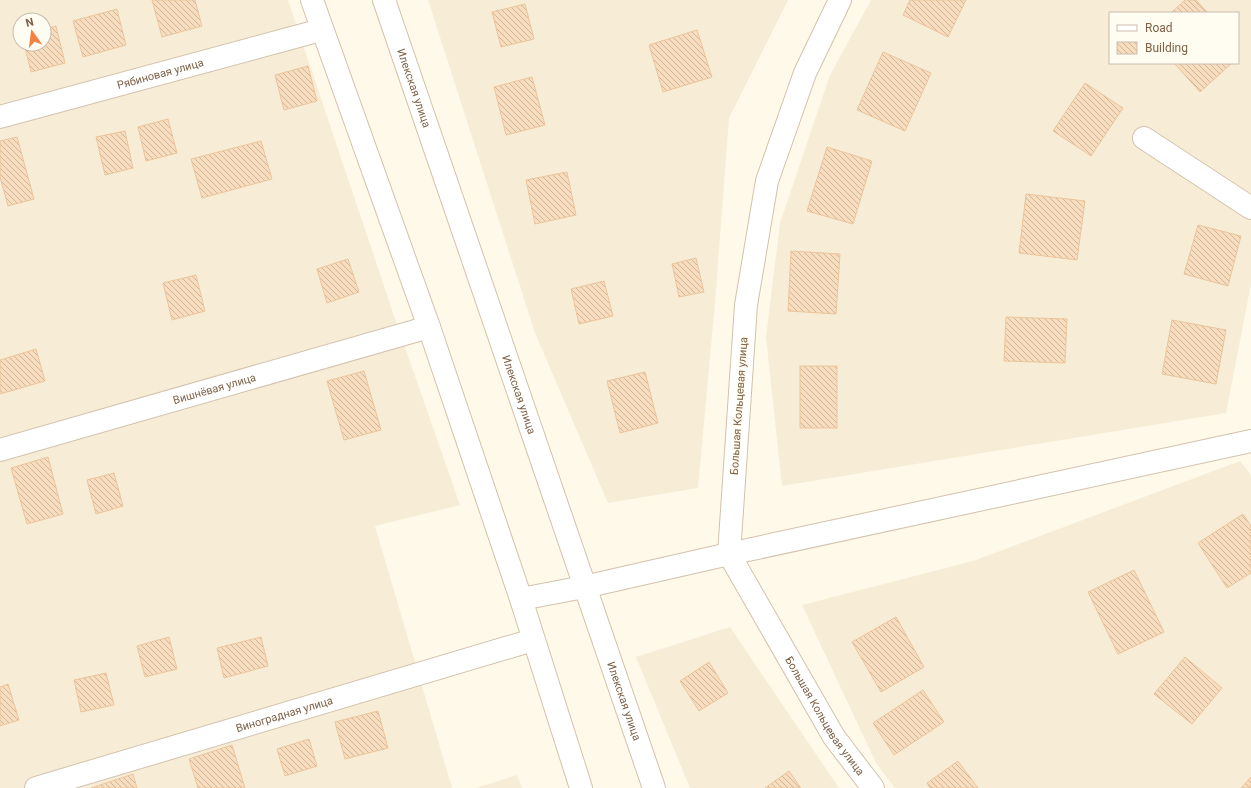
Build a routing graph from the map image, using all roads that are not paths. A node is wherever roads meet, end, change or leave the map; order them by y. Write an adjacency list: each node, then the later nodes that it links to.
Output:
1 (312, 0): 4 (street)
2 (384, 0): 12 (street, Илекская улица)
3 (840, 0): 11 (street, Большая Кольцевая улица)
4 (321, 30): 5 (street, Рябиновая улица); 8 (street)
5 (0, 117)
6 (1144, 138): 7 (street)
7 (1251, 208)
8 (428, 327): 10 (street, Вишнёвая улица); 13 (street)
9 (1251, 441): 11 (street)
10 (0, 450)
11 (729, 554): 12 (street); 18 (street, Большая Кольцевая улица)
12 (584, 587): 13 (street); 17 (street, Илекская улица)
13 (521, 599): 14 (street)
14 (533, 640): 15 (street, Виноградная улица); 16 (street)
15 (36, 788)
16 (581, 788)
17 (654, 788)
18 (873, 788)

